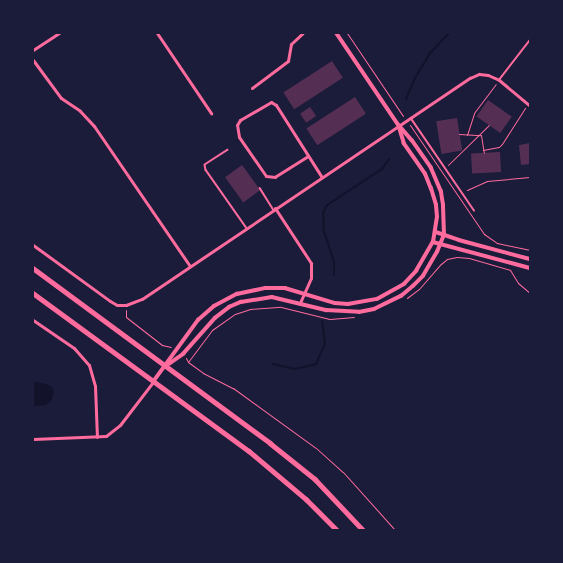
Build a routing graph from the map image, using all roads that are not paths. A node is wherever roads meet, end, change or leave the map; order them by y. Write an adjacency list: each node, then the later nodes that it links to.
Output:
1 (59, 33): 6 (street)
2 (157, 33): 11 (street)
3 (303, 33): 9 (street)
4 (336, 33): 13 (street)
5 (530, 40): 8 (lane)
6 (33, 50)
7 (33, 60): 27 (street)
8 (499, 80): 10 (street); 12 (street)
9 (252, 88)
10 (530, 106)
11 (211, 113)
12 (410, 117): 13 (street); 19 (lane)
13 (398, 125): 16 (street); 21 (street); 22 (street)
14 (228, 150): 20 (lane)
15 (308, 156): 15 (street); 16 (street)
16 (321, 176): 18 (street)
17 (260, 188): 18 (lane)
18 (274, 208): 20 (street); 31 (street)
19 (474, 210)
20 (246, 227): 27 (street)
21 (436, 232): 22 (street); 23 (street)
22 (444, 235): 24 (street); 26 (street)
23 (433, 242): 24 (street); 31 (street)
24 (441, 244): 29 (street); 32 (street)
25 (33, 245): 27 (street)
26 (530, 259)
27 (190, 266)
28 (33, 268): 34 (main road)
29 (530, 268)
30 (33, 293): 35 (main road)
31 (305, 294): 32 (street); 34 (street)
32 (300, 303): 34 (street)
33 (33, 320): 36 (street)
34 (166, 366): 35 (street); 39 (main road)
35 (153, 382): 36 (street); 38 (main road)
36 (96, 437): 37 (street)
37 (33, 439)
38 (337, 530)
39 (363, 530)

